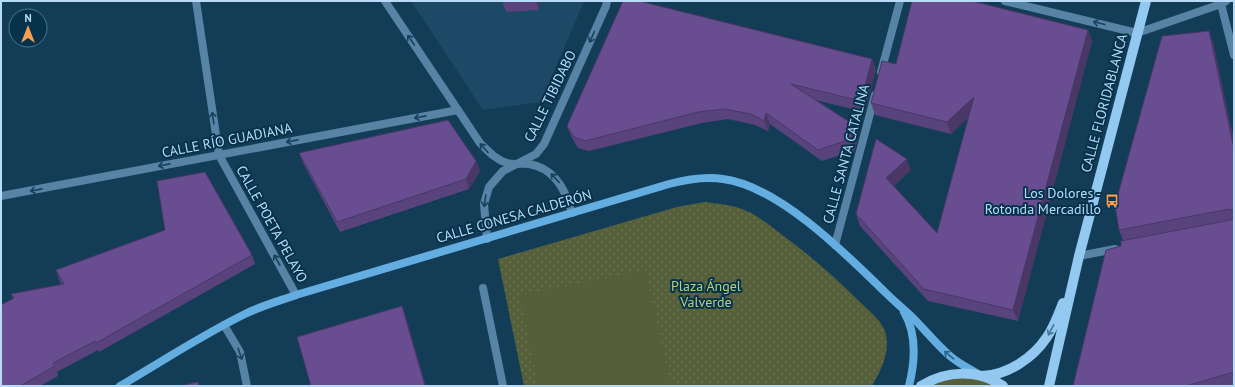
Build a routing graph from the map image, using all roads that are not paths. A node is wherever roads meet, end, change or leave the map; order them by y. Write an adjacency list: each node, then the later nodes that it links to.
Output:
1 (196, 1): 11 (street, CALLE POETA PELAYO, one-way to 1)
2 (384, 1): 10 (street, one-way to 2)
3 (607, 1): 12 (street, CALLE TIBIDABO, one-way to 12)
4 (900, 1): 16 (street, CALLE SANTA CATALINA)
5 (1005, 1): 8 (street, one-way to 5)
6 (1146, 1): 8 (main road, CALLE FLORIDABLANCA)
7 (1223, 3): 8 (street); 9 (street)
8 (1137, 33): 18 (main road, CALLE FLORIDABLANCA)
9 (1234, 55)
10 (458, 110): 11 (street, CALLE RÍO GUADIANA, one-way to 11); 12 (street, one-way to 10)
11 (219, 155): 13 (street, CALLE RÍO GUADIANA, one-way to 13); 21 (street, CALLE POETA PELAYO, one-way to 11)
12 (518, 163): 14 (street, CALLE TIBIDABO, one-way to 12); 15 (street, one-way to 15)
13 (1, 196)
14 (572, 213): 15 (main road, CALLE CONESA CALDERÓN); 16 (main road, CALLE CONESA CALDERÓN)
15 (487, 239): 21 (main road, CALLE CONESA CALDERÓN)
16 (835, 245): 22 (main road, CALLE CONESA CALDERÓN)
17 (1126, 247): 18 (street)
18 (1079, 256): 19 (main road, CALLE FLORIDABLANCA)
19 (1072, 281): 24 (main road, CALLE FLORIDABLANCA, one-way to 24); 31 (main road, CALLE FLORIDABLANCA)
20 (483, 288): 27 (street)
21 (296, 294): 23 (main road, CALLE CONESA CALDERÓN)
22 (898, 303): 24 (main road, CALLE CONESA CALDERÓN, one-way to 22); 28 (main road, CALLE CONESA CALDERÓN)
23 (224, 325): 25 (main road, CALLE CONESA CALDERÓN); 26 (street, one-way to 26)
24 (982, 376): 29 (main road); 30 (main road)
25 (120, 386)
26 (247, 386)
27 (503, 386)
28 (908, 386)
29 (921, 386)
30 (1003, 386)
31 (1049, 386)

